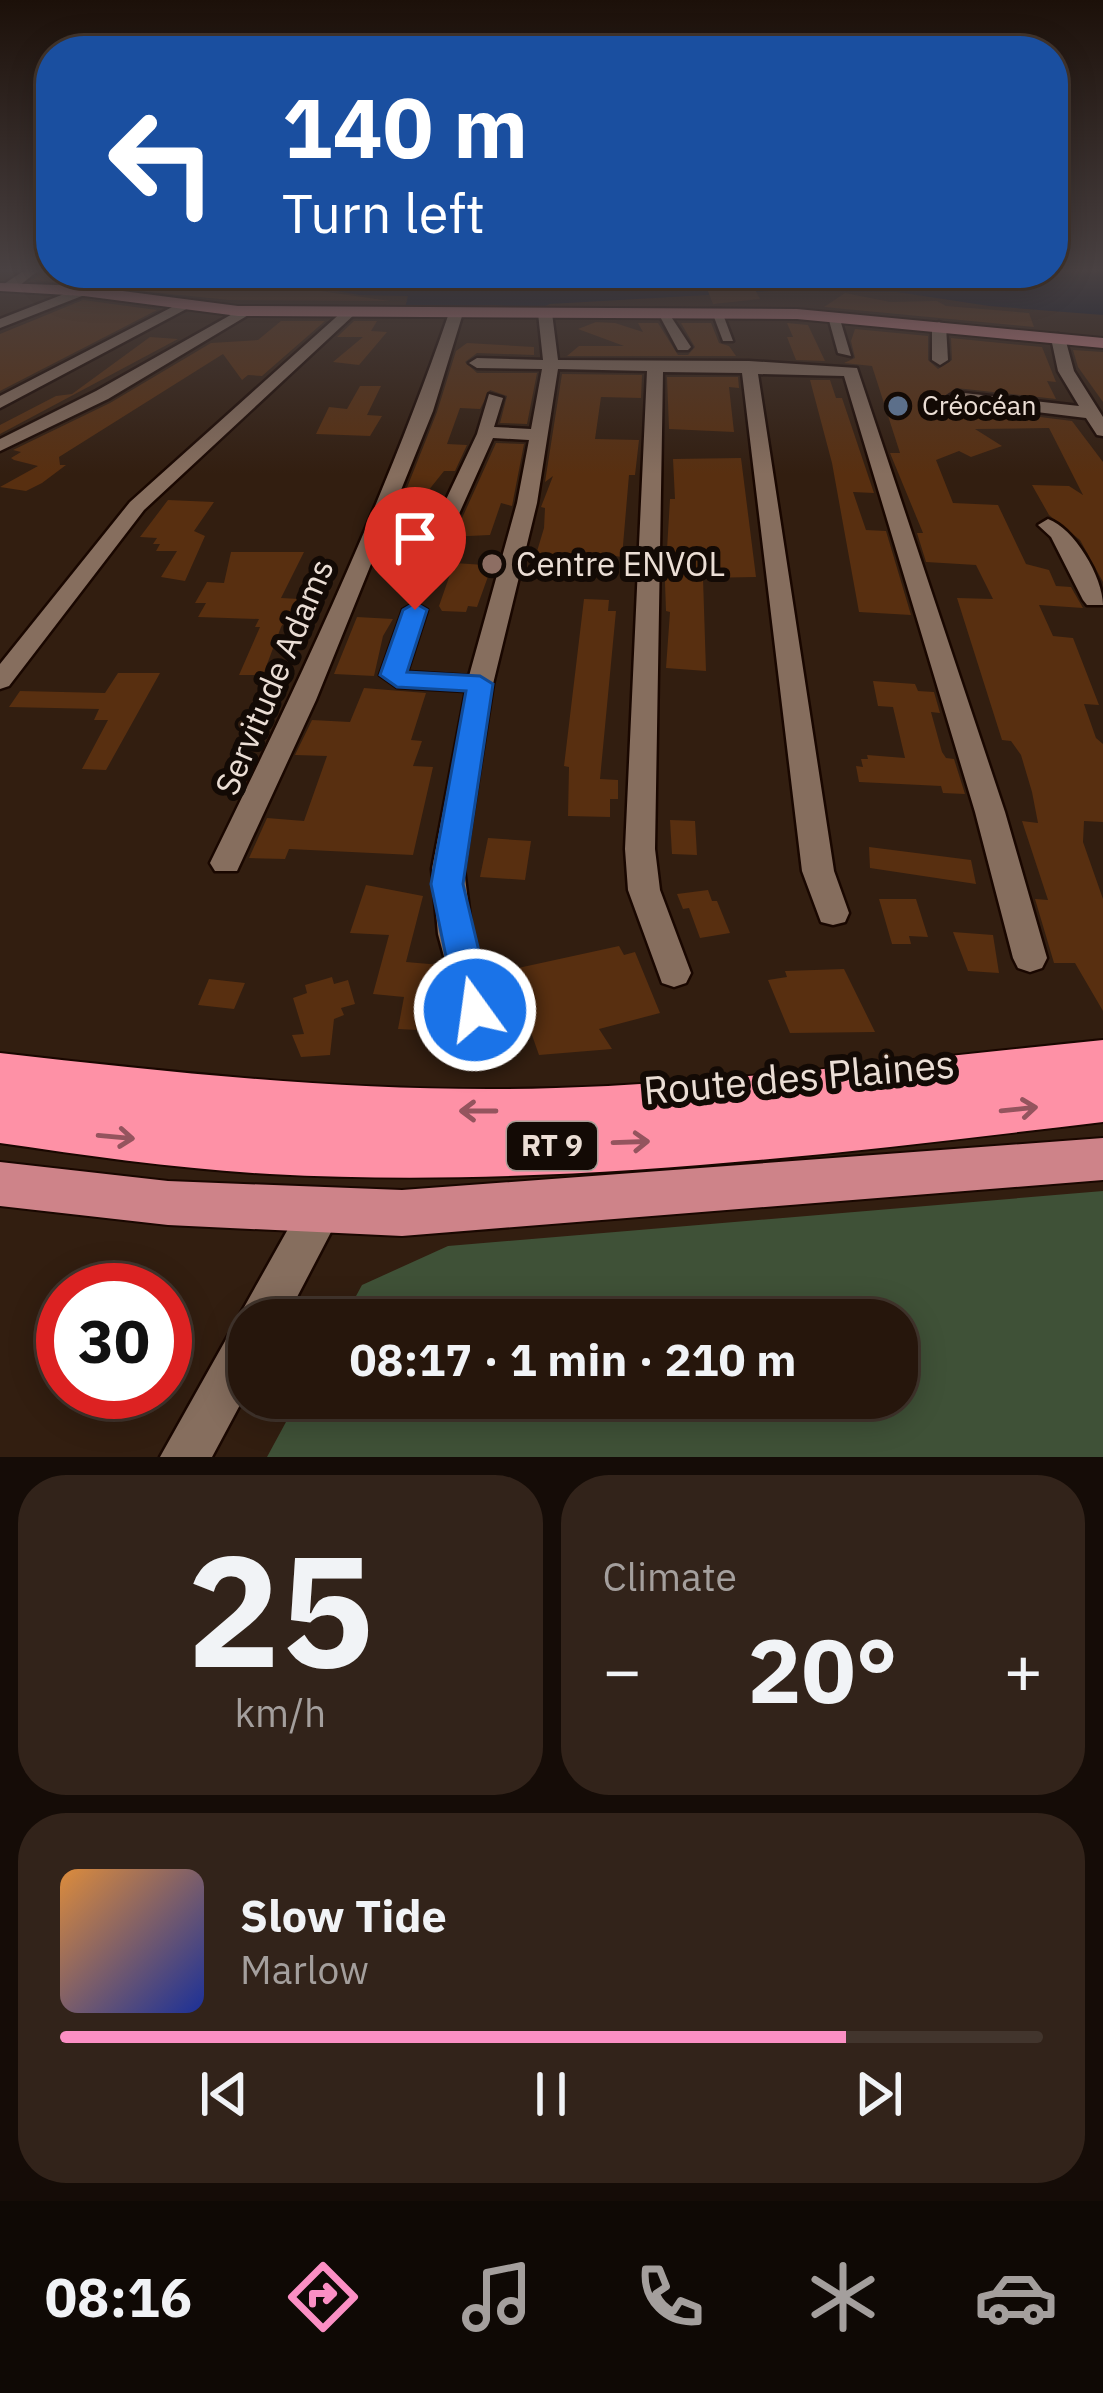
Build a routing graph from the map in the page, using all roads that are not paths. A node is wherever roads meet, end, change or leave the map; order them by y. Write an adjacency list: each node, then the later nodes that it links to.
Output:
1 (123, 338): 22 (street)
2 (201, 338): 27 (street)
3 (316, 338): 34 (street)
4 (318, 338): 35 (street)
5 (448, 338): 37 (street, Servitude Adams)
6 (548, 338): 15 (street)
7 (677, 338): 12 (street)
8 (840, 338): 14 (street)
9 (939, 338): 16 (street)
10 (1058, 338): 11 (main road); 23 (street)
11 (1103, 343)
12 (683, 347)
13 (606, 348): 15 (street)
14 (846, 353)
15 (550, 354): 17 (street); 18 (street); 26 (street)
16 (940, 361)
17 (477, 363)
18 (655, 365): 19 (street); 40 (street)
19 (749, 367): 38 (street); 39 (street)
20 (955, 397): 23 (street)
21 (495, 398): 25 (street)
22 (0, 403)
23 (1091, 413): 24 (street)
24 (1103, 431)
25 (487, 433): 26 (street); 28 (street)
26 (538, 435): 36 (street)
27 (0, 446)
28 (443, 525)
29 (1048, 525): 30 (street)
30 (1070, 551): 31 (street); 32 (street)
31 (1103, 553)
32 (1095, 600)
33 (415, 610): 36 (street)
34 (0, 653)
35 (0, 681)
36 (480, 684): 41 (street)
37 (226, 863)
38 (832, 913)
39 (1030, 958)
40 (674, 973)
41 (483, 1042)
42 (1103, 1062): 43 (highway, Route des Plaines / RT 9, one-way to 43)
43 (0, 1075)
44 (1103, 1099): 45 (highway, Route des Plaines / RT 9, one-way to 44)
45 (0, 1120)
46 (1103, 1159): 48 (main road)
47 (0, 1184): 48 (main road)
48 (321, 1210): 49 (street)
49 (272, 1299)
50 (228, 1380): 51 (street)
51 (185, 1457)

